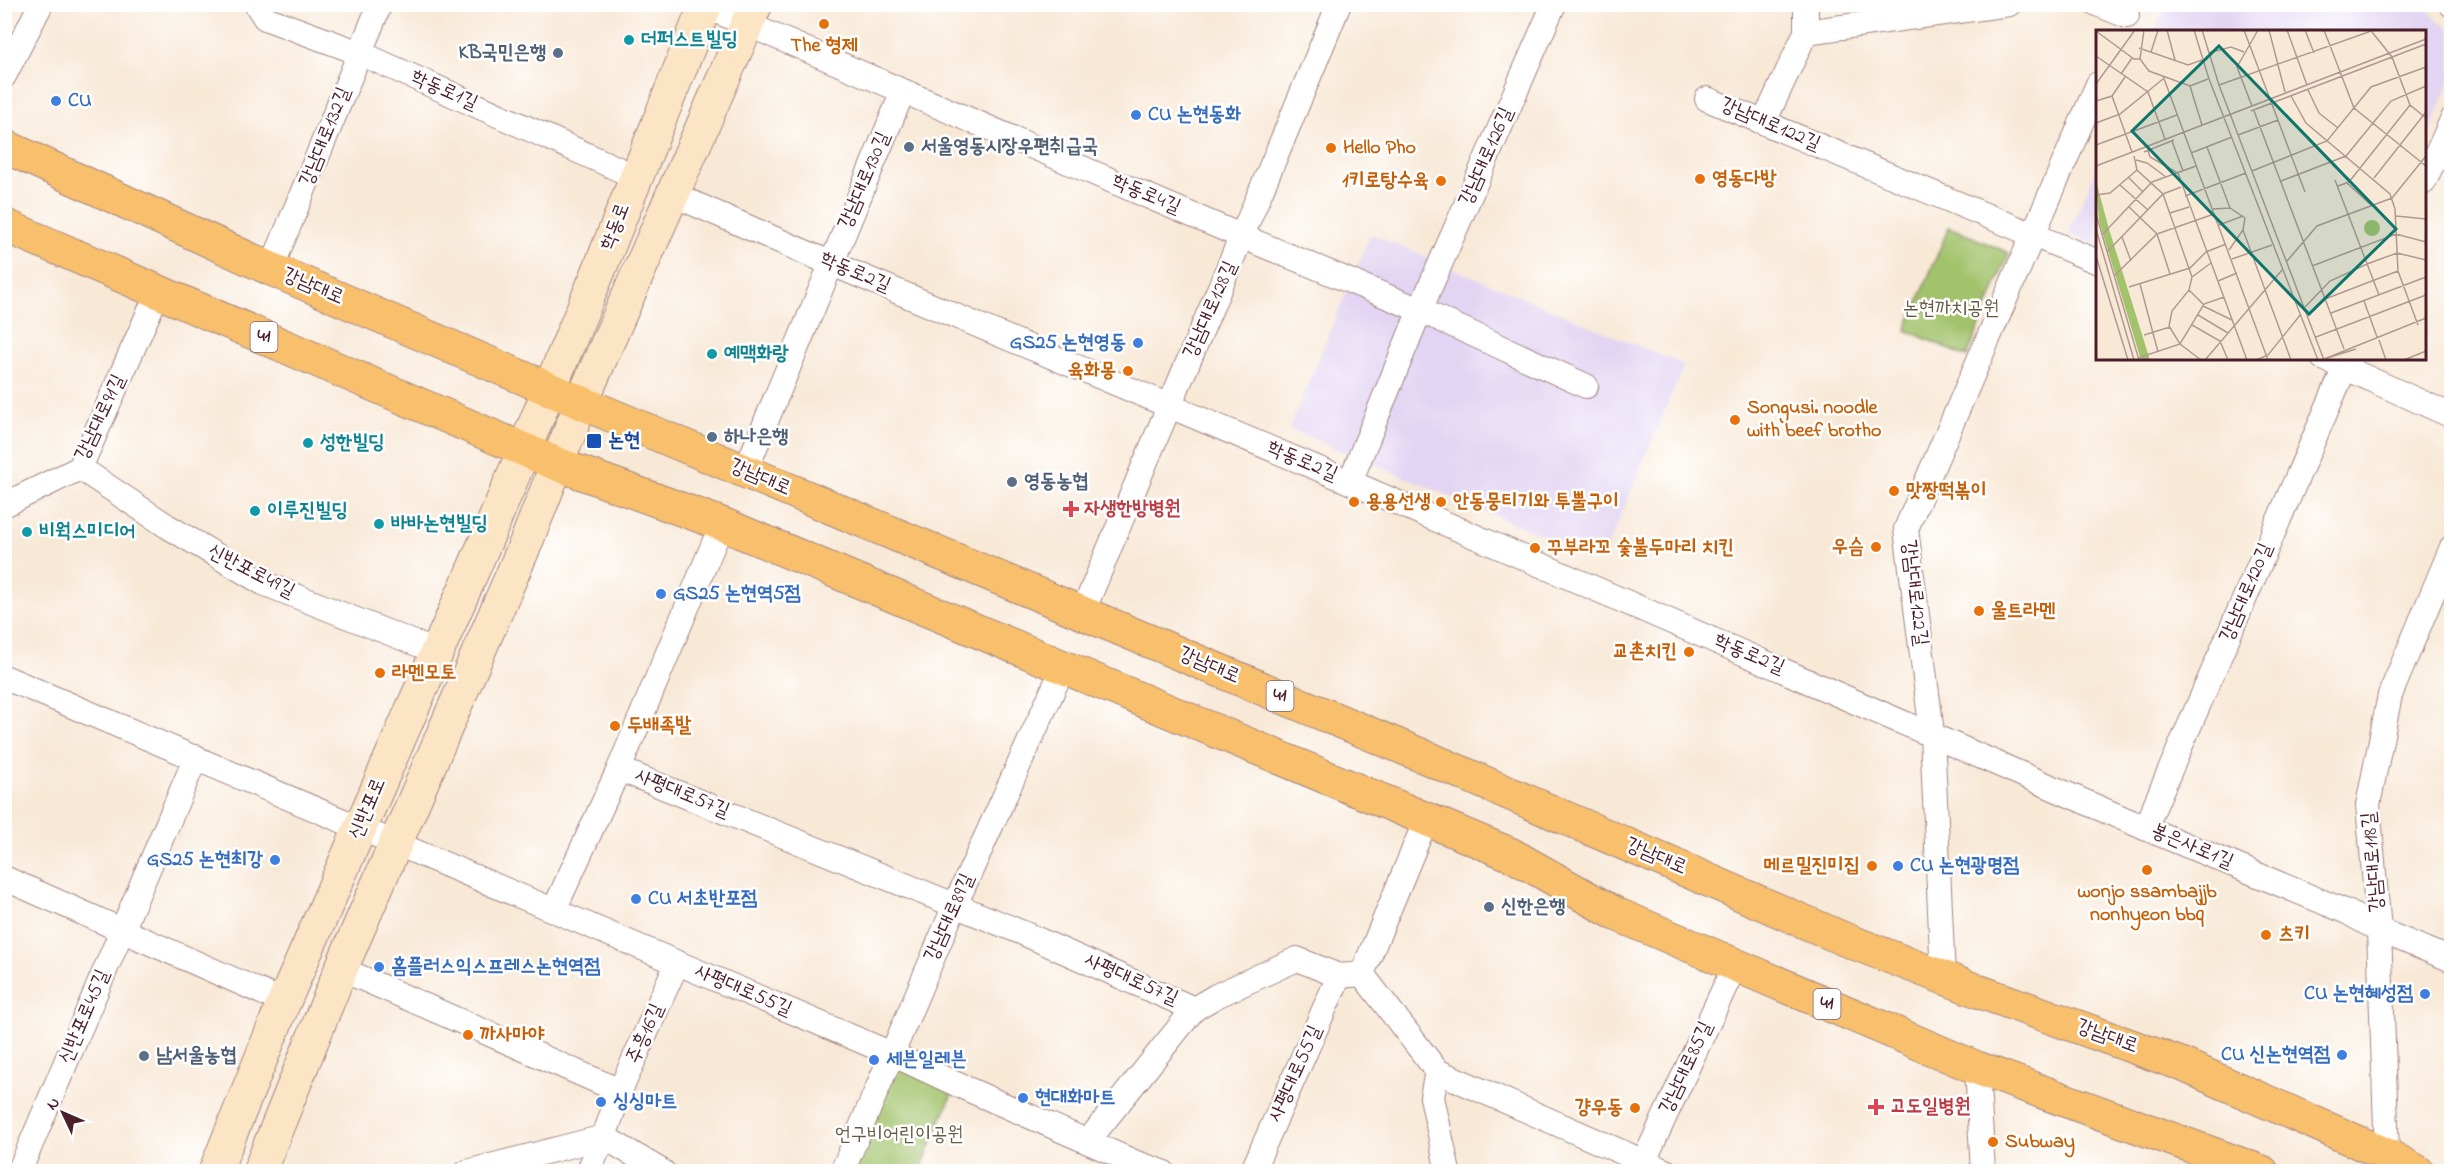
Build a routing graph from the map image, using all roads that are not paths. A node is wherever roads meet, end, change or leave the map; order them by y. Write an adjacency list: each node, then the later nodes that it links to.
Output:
1 (41, 4): 14 (street)
2 (255, 4): 13 (street, 학동로1길)
3 (380, 4): 13 (street, 강남대로132길)
4 (1339, 4): 26 (street, 강남대로128길)
5 (1554, 4): 31 (street, 강남대로126길)
6 (1806, 4): 12 (street)
7 (2009, 4): 12 (street)
8 (2097, 4): 11 (street)
9 (704, 5): 10 (street, 학동로4길); 21 (main road, 학동로)
10 (752, 14): 16 (street, 학동로4길); 23 (main road, 학동로)
11 (2127, 17)
12 (1806, 32): 19 (street)
13 (360, 53): 21 (street, 학동로1길); 29 (street, 강남대로132길)
14 (4, 76)
15 (2096, 86): 25 (street, 강남대로122길)
16 (903, 91): 26 (street, 학동로4길); 28 (street, 강남대로130길)
17 (1707, 99): 19 (street, 강남대로122길)
18 (2451, 120): 22 (street)
19 (1764, 122): 25 (street, 강남대로122길)
20 (4, 146): 29 (main road, 강남대로 / 41)
21 (636, 177): 34 (main road, 학동로)
22 (2426, 177)
23 (672, 194): 28 (street, 학동로2길); 35 (main road, 학동로)
24 (4, 225): 30 (main road, 41)
25 (2032, 235): 27 (street, 강남대로122길); 50 (street, 강남대로122길)
26 (1243, 237): 31 (street, 학동로4길); 36 (street, 강남대로128길)
27 (2096, 262)
28 (830, 263): 36 (street, 학동로2길); 41 (street, 강남대로130길)
29 (271, 269): 34 (main road, 강남대로 / 41)
30 (158, 292): 38 (main road, 41); 40 (street, 강남대로91길)
31 (1420, 310): 33 (street, 학동로4길); 42 (street, 강남대로126길)
32 (2339, 362): 37 (street); 55 (street, 강남대로120길)
33 (1586, 386)
34 (549, 389): 35 (main road, 강남대로 / 41); 38 (main road, 학동로)
35 (582, 401): 39 (main road, 신반포로); 41 (main road, 강남대로 / 41)
36 (1168, 406): 42 (street, 학동로2길); 46 (street, 강남대로128길)
37 (2451, 416)
38 (524, 447): 39 (main road, 41); 47 (main road, 신반포로)
39 (557, 464): 44 (main road, 41); 56 (main road, 신반포로)
40 (80, 468): 43 (street, 강남대로91길); 47 (street, 신반포로49길)
41 (745, 472): 46 (main road, 강남대로 / 41)
42 (1350, 482): 50 (street, 학동로2길)
43 (4, 505)
44 (722, 524): 48 (main road, 41); 52 (street)
45 (2451, 547): 61 (street, 강남대로118길)
46 (1082, 614): 67 (main road, 강남대로 / 41)
47 (435, 651): 54 (main road, 신반포로)
48 (1063, 668): 53 (main road, 41); 58 (street, 강남대로89길)
49 (4, 677): 51 (street, 사평대로55길)
50 (1932, 733): 55 (street, 봉은사로1길); 67 (street, 강남대로122길)
51 (196, 757): 54 (street, 사평대로55길); 60 (street, 신반포로45길)
52 (619, 769): 58 (street, 사평대로57길); 59 (street)
53 (1426, 820): 64 (main road, 41); 66 (street)
54 (361, 827): 56 (street, 사평대로55길); 68 (main road, 신반포로)
55 (2145, 828): 61 (street, 봉은사로1길)
56 (397, 843): 59 (street, 사평대로55길); 65 (main road, 신반포로)
57 (4, 878): 60 (street)
58 (955, 905): 69 (street, 사평대로57길); 70 (street, 강남대로89길)
59 (554, 910): 63 (street, 사평대로55길)
60 (122, 929): 68 (street); 79 (street, 신반포로45길)
61 (2379, 930): 62 (street, 봉은사로1길); 76 (street, 강남대로118길)
62 (2451, 960)
63 (677, 963): 70 (street, 사평대로55길); 73 (street, 주흥16길)
64 (1735, 965): 71 (main road, 41); 78 (street, 강남대로85길)
65 (341, 969): 73 (street); 81 (main road, 신반포로)
66 (1350, 975): 69 (street, 사평대로57길); 72 (street); 87 (street, 사평대로55길)
67 (1943, 977): 76 (main road, 강남대로 / 41)
68 (284, 1002): 80 (main road, 신반포로)
69 (1194, 1009): 75 (street)
70 (892, 1054): 75 (street, 사평대로55길); 85 (street, 강남대로89길)
71 (1977, 1068): 90 (street); 91 (main road, 41)
72 (1437, 1071): 78 (street); 88 (street)
73 (620, 1091): 74 (street, 주흥16길)
74 (604, 1137): 82 (street); 83 (street, 주흥16길); 84 (street)
75 (1088, 1141): 77 (street, 사평대로55길)
76 (2387, 1155): 92 (main road, 강남대로 / 41)
77 (1131, 1167): 86 (street, 사평대로55길)
78 (1642, 1167): 89 (street)
79 (19, 1172)
80 (215, 1172)
81 (259, 1172)
82 (467, 1172)
83 (588, 1172)
84 (663, 1172)
85 (842, 1172)
86 (1163, 1172)
87 (1252, 1172)
88 (1448, 1172)
89 (1666, 1172)
90 (1983, 1172)
91 (2262, 1172)
92 (2418, 1172)

